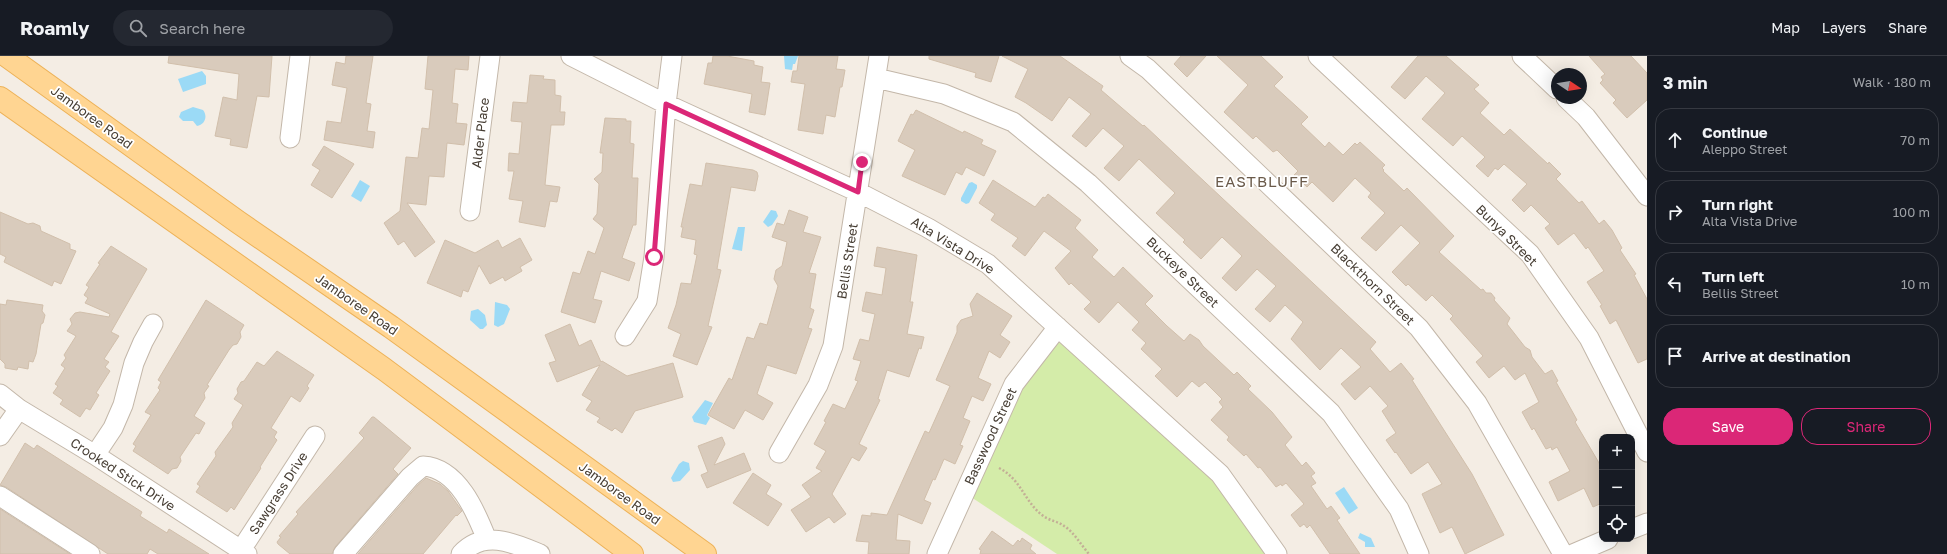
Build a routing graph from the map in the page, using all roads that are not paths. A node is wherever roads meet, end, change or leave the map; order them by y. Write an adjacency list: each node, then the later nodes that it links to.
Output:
1 (8, 56): 40 (main road, Jamboree Road)
2 (300, 56): 15 (street)
3 (490, 56): 18 (street, Alder Place)
4 (571, 56): 13 (street, Alta Vista Drive)
5 (672, 56): 13 (street)
6 (879, 56): 10 (street, Bellis Street)
7 (1130, 56): 44 (street, Blackthorn Street)
8 (1318, 56): 26 (street, Bunya Street)
9 (1522, 56): 11 (street)
10 (876, 78): 16 (street, Bellis Street); 43 (street, Buckeye Street)
11 (1551, 83)
12 (0, 98): 39 (main road)
13 (666, 104): 16 (street, Alta Vista Drive); 21 (street)
14 (1572, 104): 17 (street)
15 (290, 138)
16 (858, 192): 20 (street, Alta Vista Drive); 27 (street, Bellis Street)
17 (1647, 196)
18 (470, 210)
19 (153, 324): 28 (street)
20 (1058, 327): 41 (street, Basswood Street); 42 (street, Alta Vista Drive)
21 (625, 336)
22 (0, 394): 23 (street, Crooked Stick Drive)
23 (20, 409): 24 (street); 28 (street, Crooked Stick Drive)
24 (0, 436)
25 (315, 436): 34 (street, Sawgrass Drive)
26 (1647, 452)
27 (779, 453)
28 (95, 455): 34 (street, Crooked Stick Drive)
29 (0, 496): 35 (street)
30 (1647, 523): 31 (street)
31 (1635, 528)
32 (487, 540): 36 (street); 37 (street); 38 (street)
33 (1601, 542): 45 (street)
34 (244, 552)
35 (90, 554)
36 (343, 554)
37 (461, 554)
38 (540, 554)
39 (632, 554)
40 (705, 554)
41 (937, 554)
42 (1277, 554)
43 (1419, 554)
44 (1563, 554)
45 (1573, 554)

